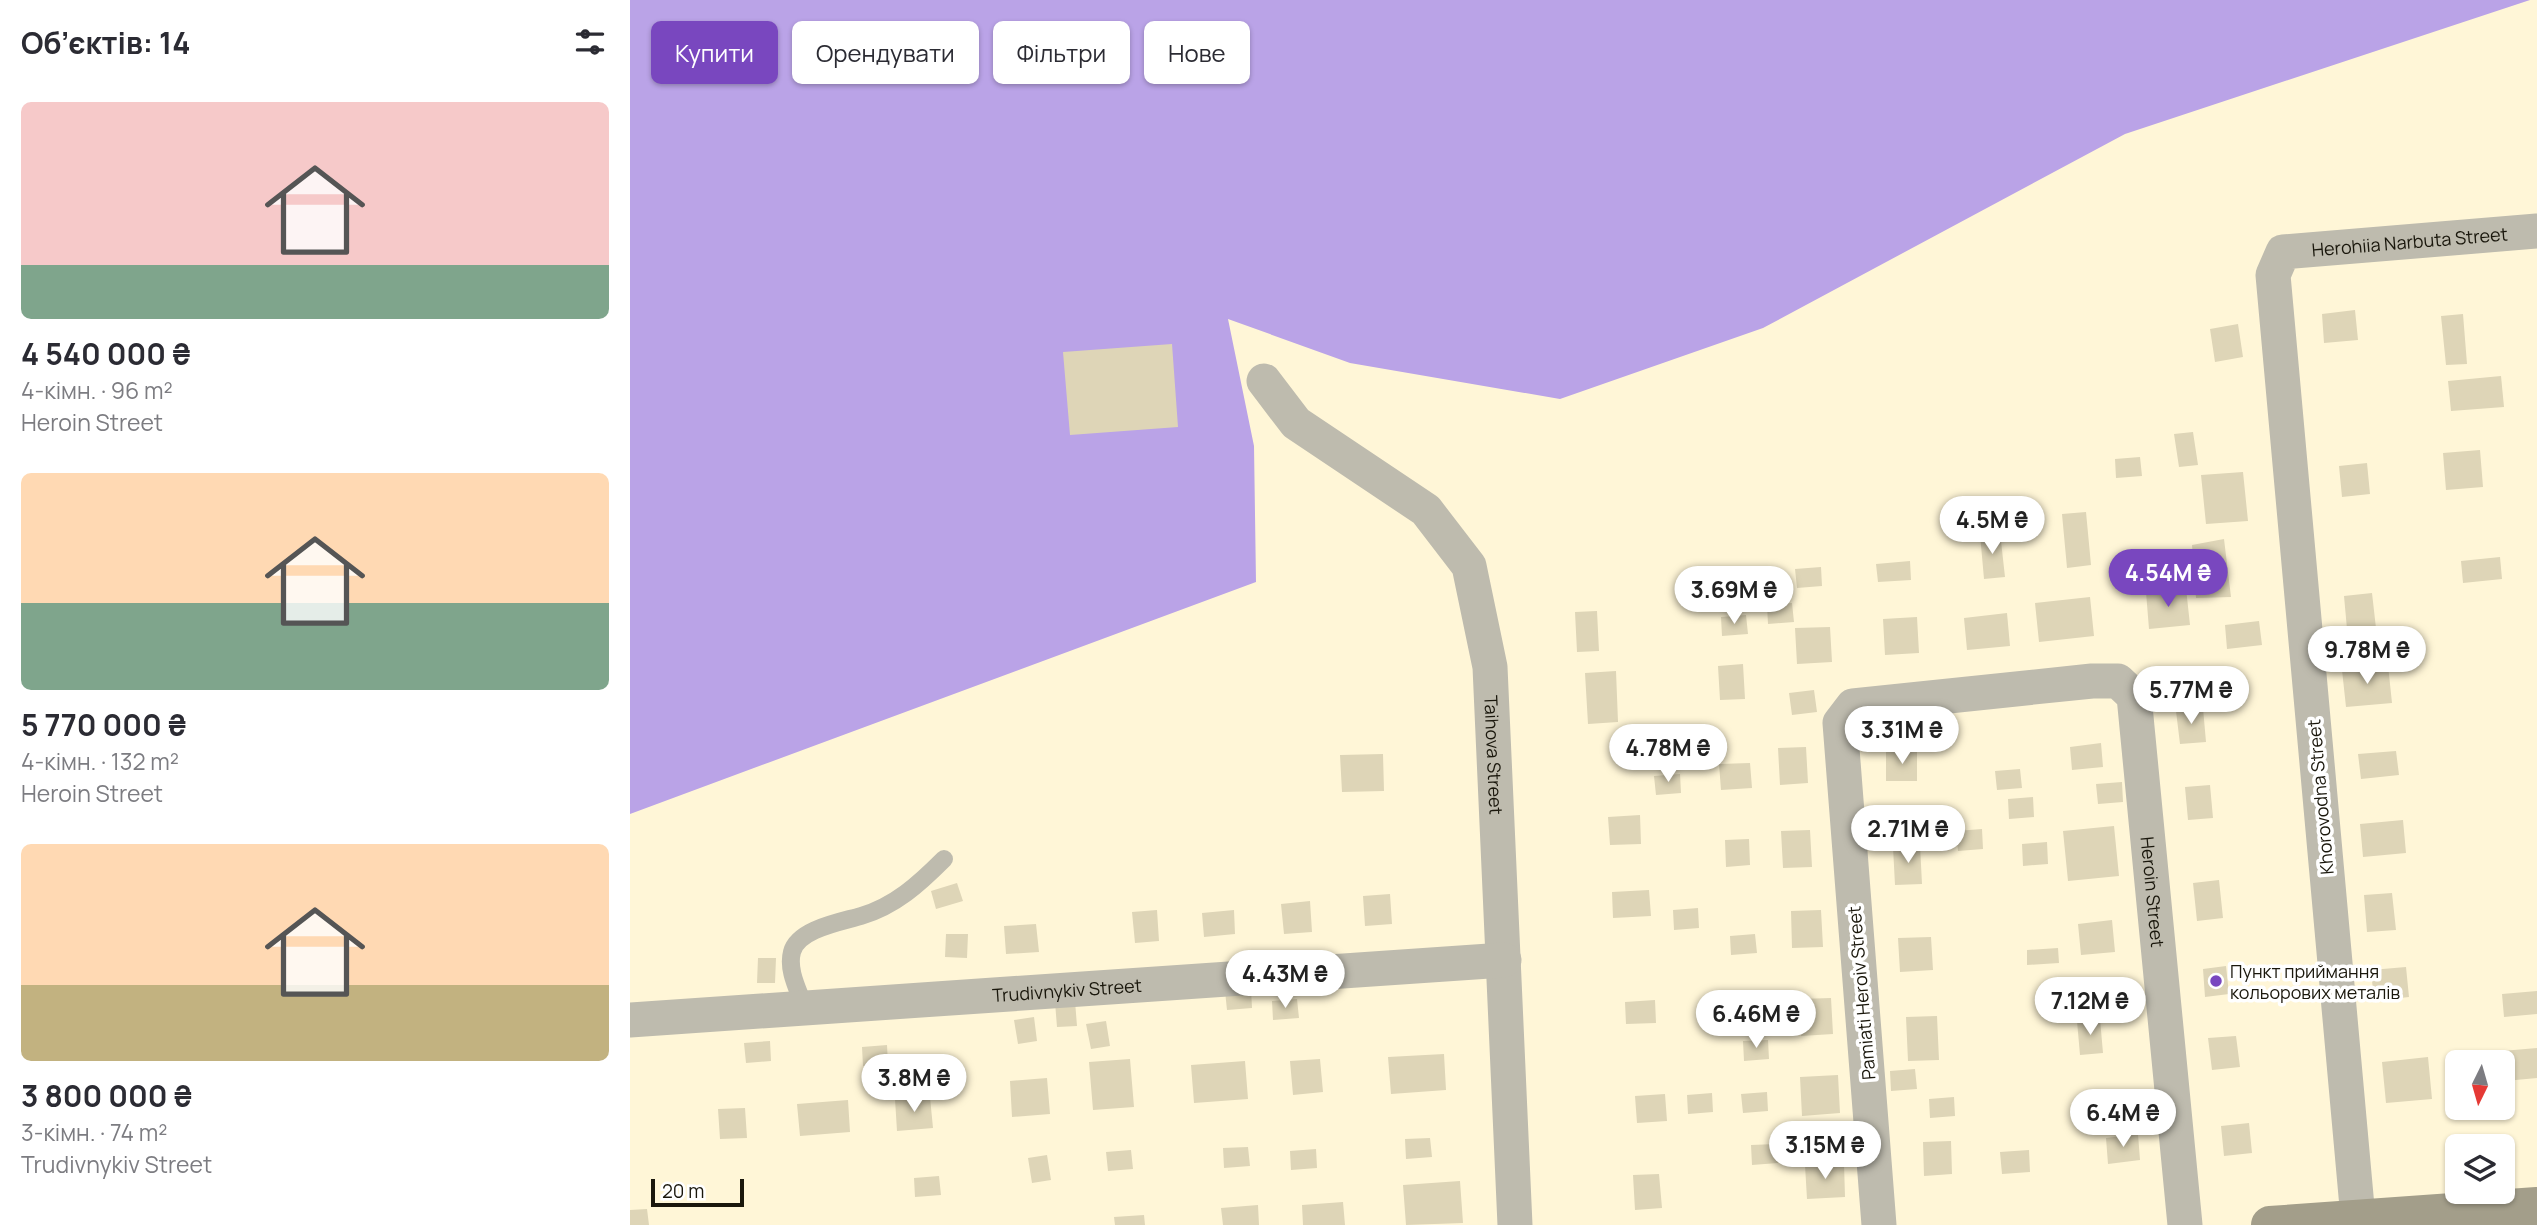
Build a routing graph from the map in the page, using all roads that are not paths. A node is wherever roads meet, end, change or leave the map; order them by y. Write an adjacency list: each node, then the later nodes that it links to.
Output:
1 (2537, 231): 2 (street, Herohiia Narbuta Street)
2 (2283, 252): 10 (street, Khorovodna Street)
3 (1264, 381): 6 (street, Taihova Street)
4 (2001, 690): 12 (street, Pamiati Heroiv Street); 13 (street, Heroin Street)
5 (944, 859): 7 (lane)
6 (1504, 960): 7 (street, Trudivnykiv Street); 11 (street, Taihova Street)
7 (805, 1009): 8 (street, Trudivnykiv Street)
8 (630, 1020)
9 (2537, 1206): 10 (street)
10 (2358, 1218): 14 (street)
11 (1515, 1225)
12 (1879, 1225)
13 (2185, 1225)
14 (2270, 1225)

